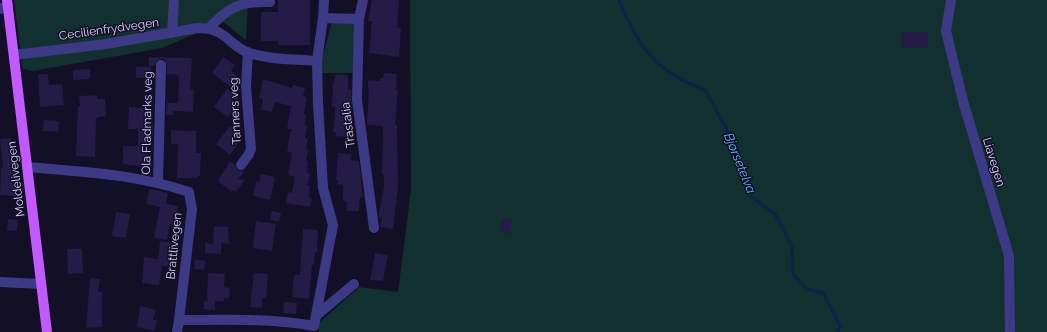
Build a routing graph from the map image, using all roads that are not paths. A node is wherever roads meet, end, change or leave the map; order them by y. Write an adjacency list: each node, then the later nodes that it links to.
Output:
1 (174, 0): 10 (street)
2 (324, 0): 7 (street)
3 (363, 0): 8 (street, Trastalia)
4 (951, 0): 27 (street, Liavegen)
5 (270, 2): 9 (street)
6 (5, 4): 12 (main road, Moldelivegen)
7 (324, 18): 8 (street); 13 (street)
8 (359, 19): 18 (street, Trastalia)
9 (209, 28): 10 (street, Cecilienfrydvegen); 11 (street)
10 (172, 33): 12 (street, Cecilienfrydvegen)
11 (248, 52): 13 (street); 15 (street, Tanners veg)
12 (14, 55): 16 (main road, Moldelivegen)
13 (317, 61): 22 (street)
14 (162, 65): 17 (street, Ola Fladmarks veg)
15 (241, 165)
16 (28, 167): 17 (street, Brattlivegen); 20 (main road, Moldelivegen)
17 (158, 182): 23 (street, Brattlivegen)
18 (374, 228)
19 (0, 282): 20 (street)
20 (41, 284): 25 (main road, Moldelivegen)
21 (354, 284): 22 (street)
22 (317, 315): 24 (street)
23 (179, 320): 24 (street); 26 (street)
24 (314, 329)
25 (47, 332)
26 (177, 332)
27 (1010, 332)

